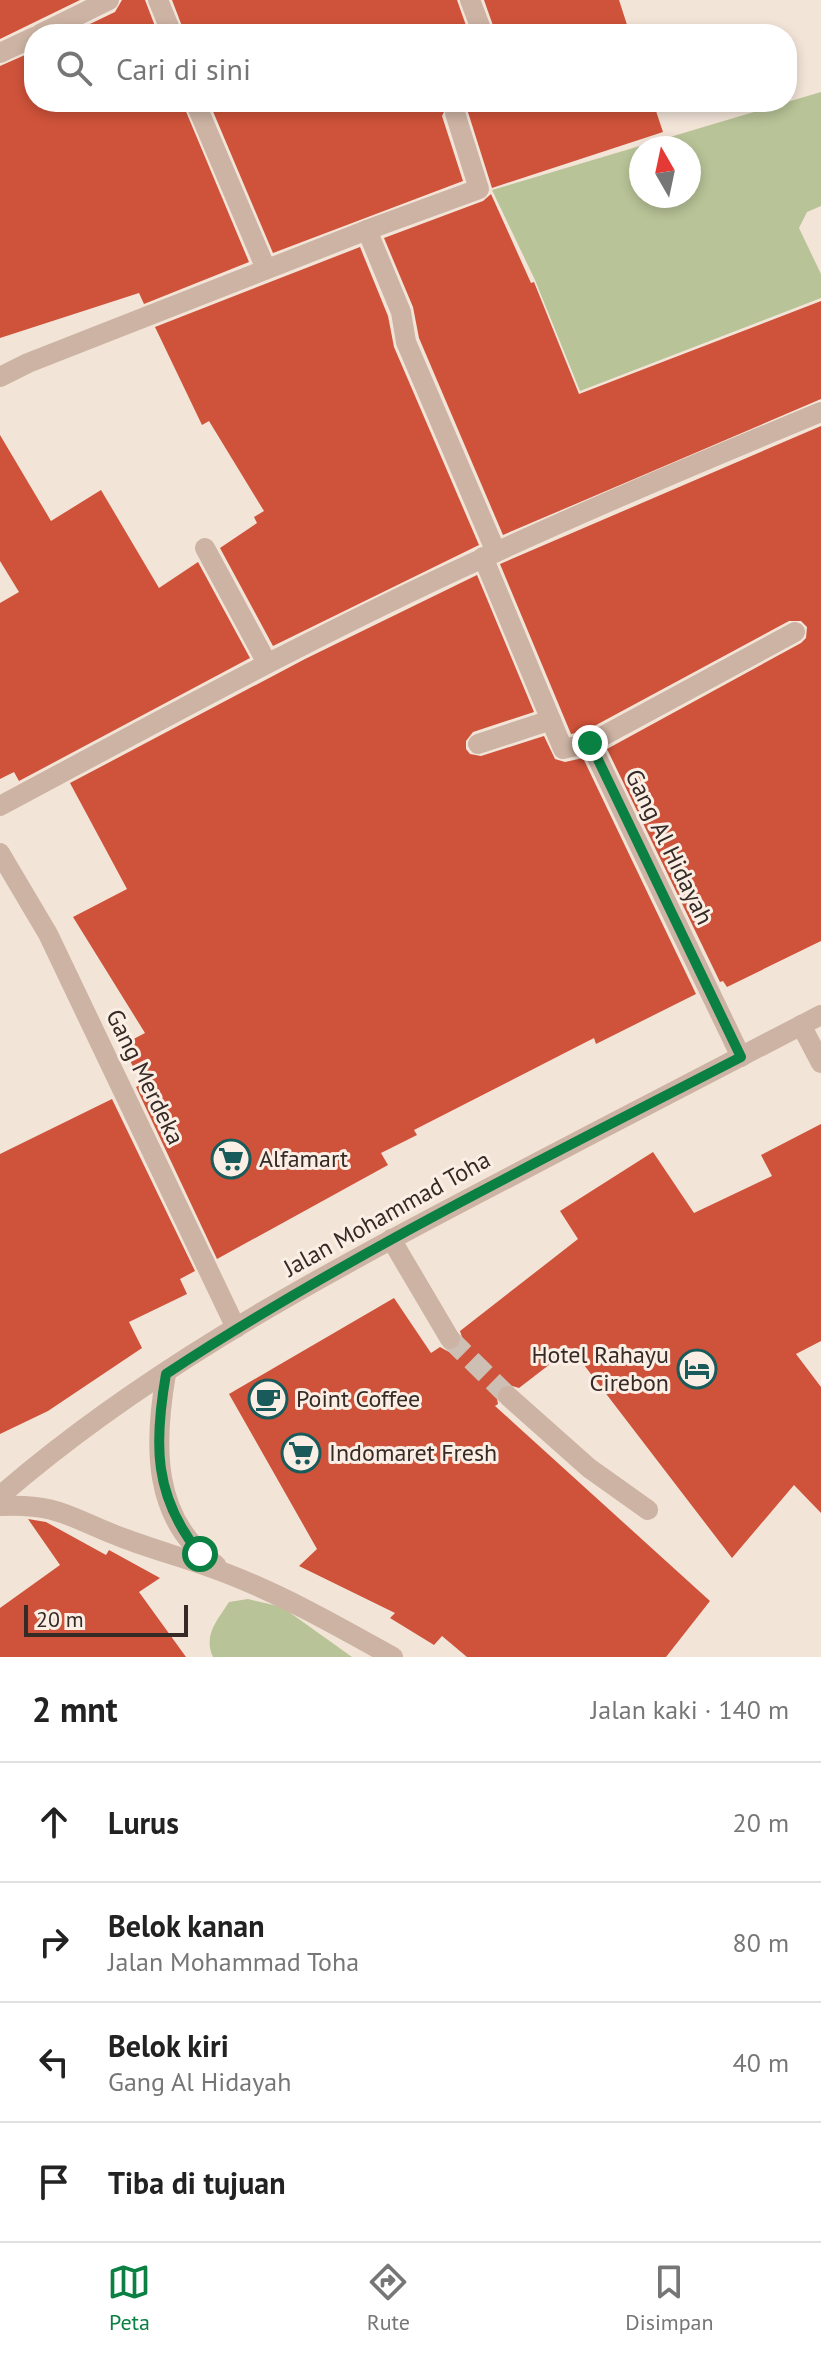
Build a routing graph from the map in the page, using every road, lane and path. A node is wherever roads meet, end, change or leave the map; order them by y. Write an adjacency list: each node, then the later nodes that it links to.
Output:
1 (109, 0): 4 (street)
2 (158, 0): 5 (street)
3 (470, 0): 6 (street)
4 (60, 24)
5 (168, 24)
6 (479, 24)
7 (24, 42): 8 (street)
8 (0, 53)
9 (199, 112): 12 (street)
10 (455, 113): 11 (street)
11 (367, 230): 12 (street); 16 (street)
12 (266, 269): 13 (street)
13 (0, 377)
14 (821, 412): 16 (street)
15 (205, 548): 18 (street)
16 (490, 555): 18 (street); 19 (street)
17 (795, 632): 20 (street)
18 (267, 663): 22 (street)
19 (551, 720): 20 (street); 21 (street)
20 (590, 743): 26 (street, Gang Al Hidayah)
21 (478, 744)
22 (0, 806)
23 (0, 853): 29 (street, Gang Merdeka)
24 (821, 1015): 25 (street, Jalan Mohammad Toha)
25 (801, 1025): 26 (street, Jalan Mohammad Toha); 27 (street)
26 (741, 1057): 28 (street, Jalan Mohammad Toha)
27 (821, 1063)
28 (391, 1239): 29 (street, Jalan Mohammad Toha); 30 (street)
29 (236, 1328): 31 (street, Jalan Mohammad Toha)
30 (450, 1339)
31 (166, 1374): 34 (street, Jalan Mohammad Toha); 38 (street)
32 (508, 1396): 37 (street)
33 (0, 1473): 34 (street)
34 (22, 1477): 35 (street, Jalan Mohammad Toha)
35 (0, 1496)
36 (0, 1506): 38 (street)
37 (648, 1510)
38 (229, 1574): 39 (street)
39 (393, 1657)

